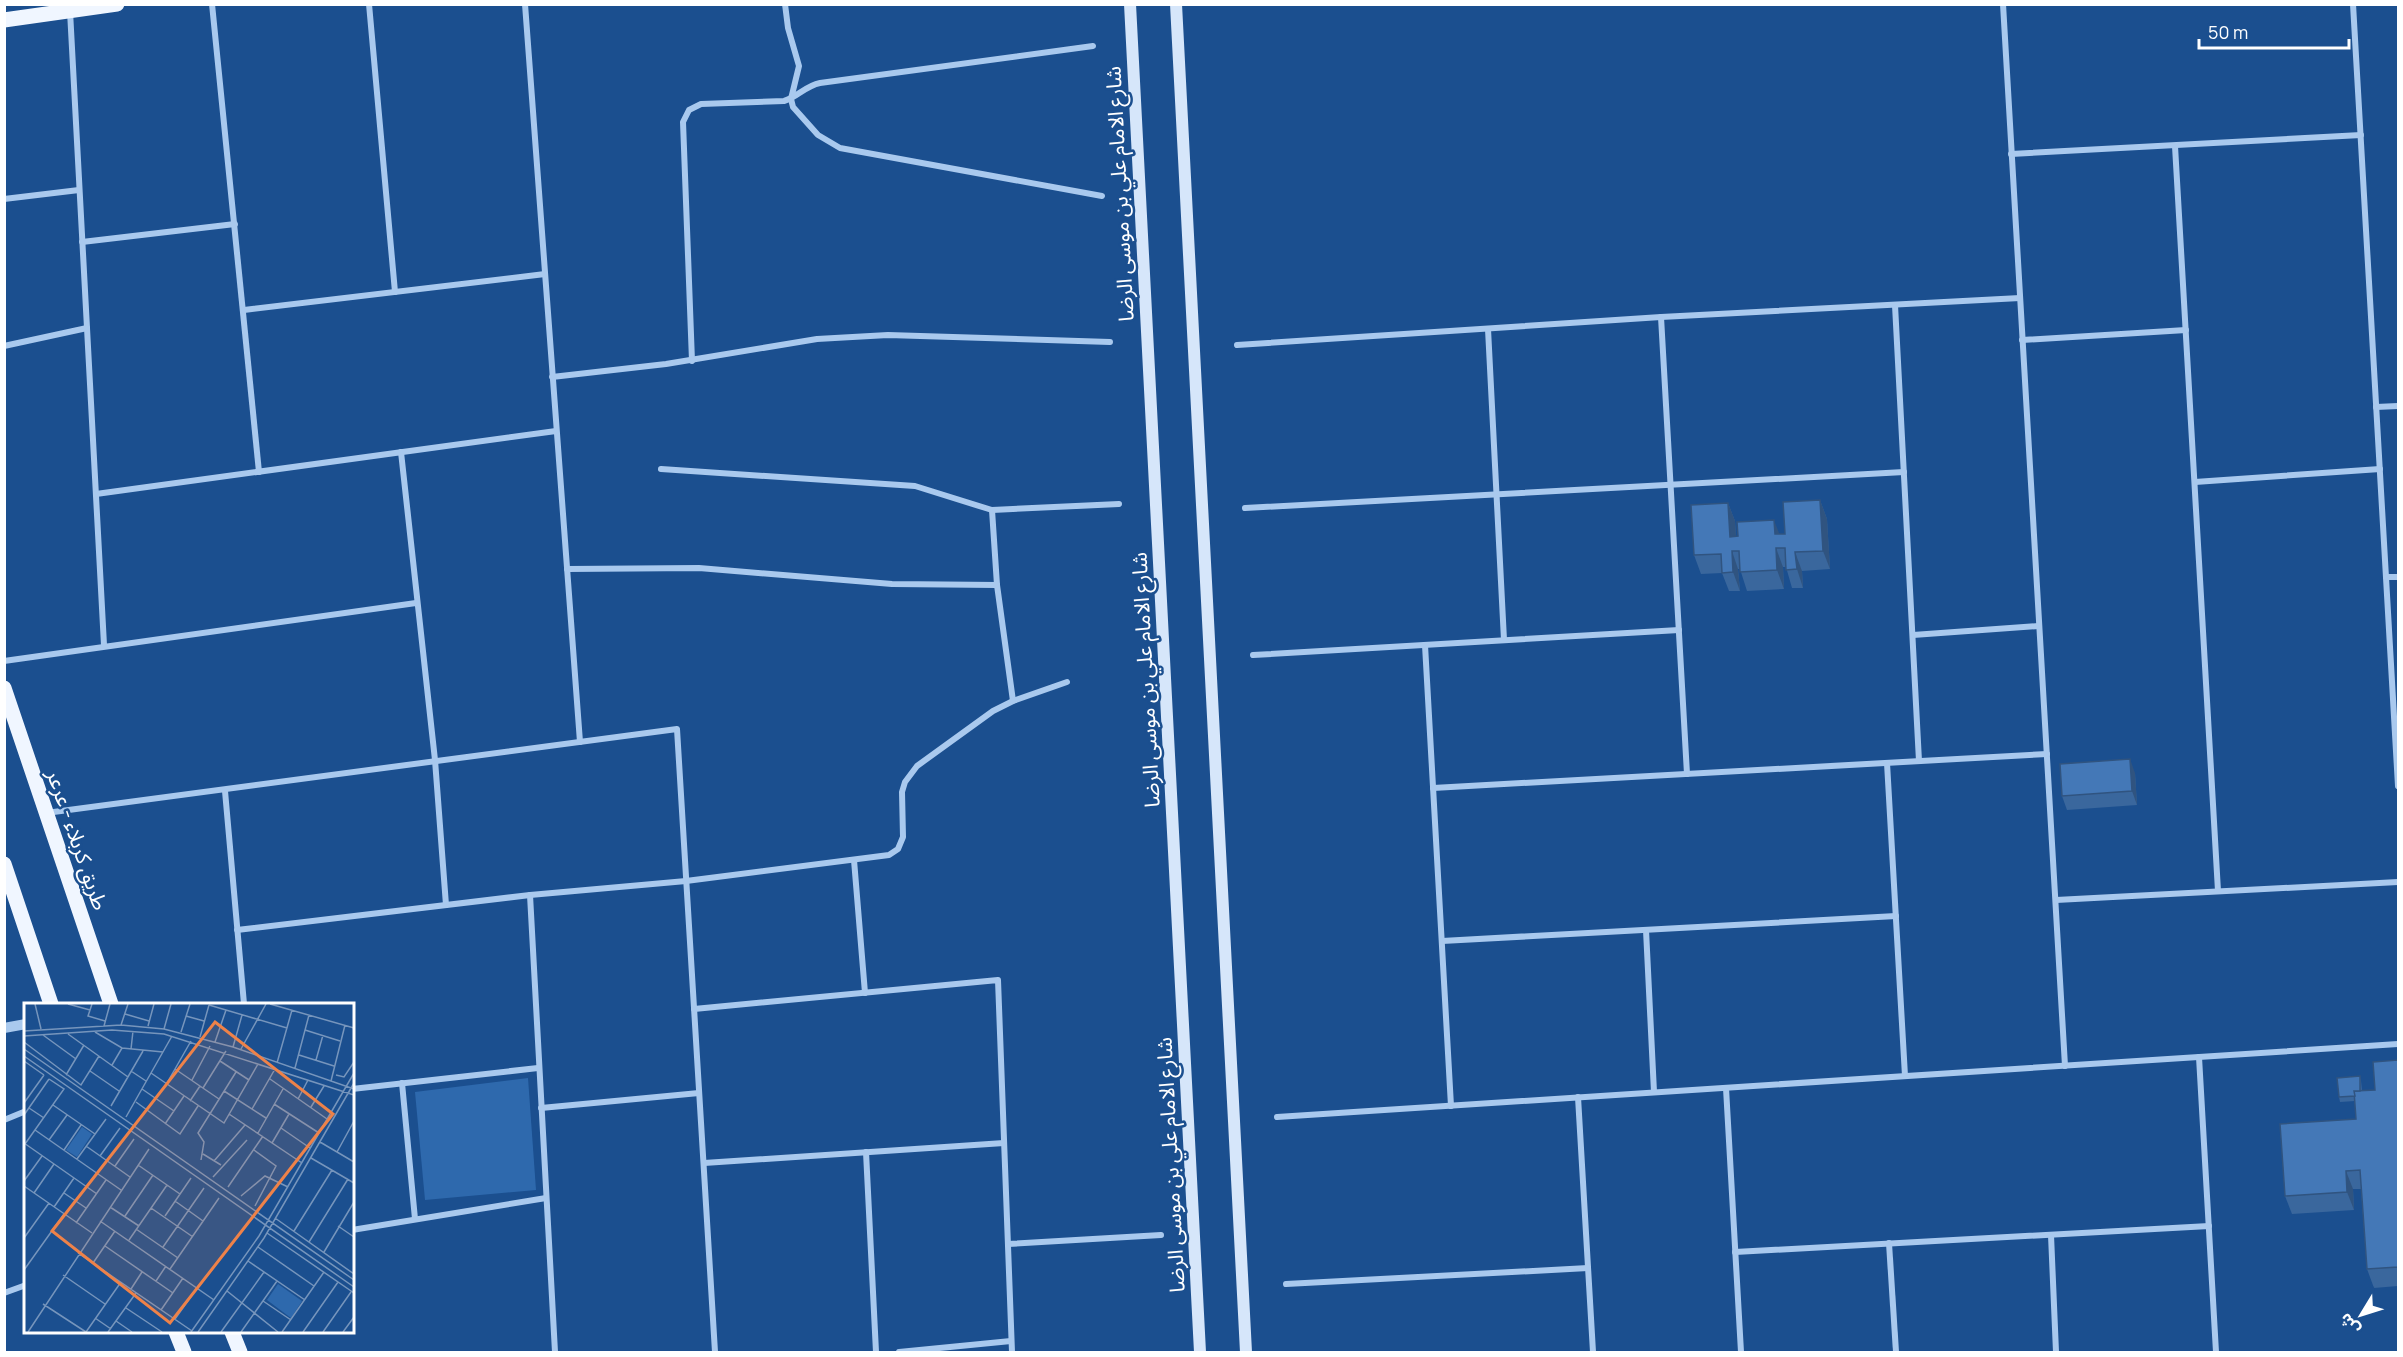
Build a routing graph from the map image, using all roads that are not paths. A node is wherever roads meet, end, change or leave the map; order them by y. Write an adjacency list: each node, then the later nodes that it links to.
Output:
1 (117, 4): 10 (main road)
2 (212, 4): 20 (street)
3 (369, 4): 23 (street)
4 (525, 4): 22 (street)
5 (785, 4): 13 (street)
6 (1130, 4): 139 (main road, شارع الامام علي بن موسى الرضا)
7 (1176, 4): 140 (main road)
8 (2002, 4): 16 (street)
9 (2353, 4): 14 (street)
10 (70, 11): 11 (main road); 17 (street)
11 (4, 20)
12 (1093, 46): 13 (street)
13 (791, 99): 18 (street); 35 (street)
14 (2361, 135): 15 (street); 38 (street)
15 (2175, 146): 16 (street); 30 (street)
16 (2011, 154): 24 (street)
17 (79, 190): 19 (street); 21 (street)
18 (1102, 196)
19 (4, 199)
20 (235, 224): 21 (street); 26 (street)
21 (82, 243): 28 (street)
22 (545, 274): 23 (street); 36 (street)
23 (395, 292): 26 (street)
24 (2020, 298): 25 (street); 31 (street)
25 (1895, 305): 27 (street); 44 (street)
26 (244, 310): 43 (street)
27 (1660, 317): 29 (street); 46 (street)
28 (87, 328): 34 (street); 47 (street)
29 (1488, 329): 33 (street); 48 (street)
30 (2186, 330): 31 (street); 45 (street)
31 (2022, 340): 57 (street)
32 (1110, 342): 35 (street)
33 (1237, 345)
34 (4, 346)
35 (692, 361): 36 (street)
36 (552, 377): 39 (street)
37 (2398, 406): 38 (street)
38 (2376, 407): 42 (street)
39 (556, 432): 40 (street); 52 (street)
40 (401, 452): 43 (street); 56 (street)
41 (661, 469): 51 (street)
42 (2380, 469): 45 (street); 53 (street)
43 (259, 472): 47 (street)
44 (1904, 472): 46 (street); 59 (street)
45 (2195, 482): 82 (street)
46 (1670, 485): 48 (street); 58 (street)
47 (96, 494): 61 (street)
48 (1497, 494): 50 (street); 60 (street)
49 (1119, 504): 51 (street)
50 (1245, 508)
51 (992, 510): 55 (street)
52 (567, 569): 55 (street); 68 (street)
53 (2386, 577): 54 (street); 74 (street)
54 (2398, 577)
55 (997, 585): 67 (street)
56 (416, 603): 61 (street); 70 (street)
57 (2039, 627): 59 (street); 69 (street)
58 (1679, 630): 60 (street); 73 (street)
59 (1912, 635): 71 (street)
60 (1504, 640): 62 (street)
61 (104, 645): 64 (street)
62 (1425, 645): 63 (street); 75 (street)
63 (1253, 655)
64 (4, 661)
65 (1067, 682): 67 (street)
66 (4, 688): 77 (main road, طريق كربلاء - عرعر)
67 (1013, 701): 78 (street)
68 (580, 742): 70 (street); 80 (street)
69 (2047, 754): 71 (street); 84 (street)
70 (435, 760): 76 (street); 85 (street)
71 (1919, 761): 72 (street)
72 (1887, 763): 73 (street); 86 (street)
73 (1688, 774): 75 (street)
74 (2398, 786)
75 (1433, 788): 89 (street)
76 (225, 791): 77 (street); 87 (street)
77 (45, 813): 92 (main road, طريق كربلاء - عرعر)
78 (854, 860): 80 (street); 90 (street)
79 (4, 864): 91 (main road)
80 (686, 881): 83 (street); 94 (street)
81 (2398, 882): 82 (street)
82 (2218, 891): 84 (street)
83 (530, 895): 85 (street); 100 (street)
84 (2056, 900): 99 (street)
85 (446, 905): 87 (street)
86 (1896, 916): 88 (street); 101 (street)
87 (237, 930): 93 (street)
88 (1646, 930): 89 (street); 105 (street)
89 (1442, 941): 108 (street)
90 (865, 993): 94 (street); 113 (street)
91 (50, 1003)
92 (110, 1003)
93 (244, 1003)
94 (694, 1009): 106 (street)
95 (24, 1024): 96 (street)
96 (4, 1028)
97 (2398, 1044): 98 (street)
98 (2199, 1057): 99 (street); 118 (street)
99 (2065, 1066): 101 (street)
100 (538, 1068): 102 (street); 109 (street)
101 (1905, 1076): 103 (street)
102 (402, 1083): 104 (street); 117 (street)
103 (1726, 1088): 105 (street); 124 (street)
104 (354, 1089)
105 (1654, 1092): 107 (street)
106 (699, 1093): 109 (street); 115 (street)
107 (1578, 1097): 108 (street); 125 (street)
108 (1451, 1106): 111 (street)
109 (541, 1107): 116 (street)
110 (24, 1112): 112 (street)
111 (1277, 1117)
112 (4, 1120)
113 (1004, 1143): 114 (street); 123 (street)
114 (866, 1152): 115 (street); 136 (street)
115 (704, 1163): 135 (street)
116 (546, 1198): 117 (street); 134 (street)
117 (415, 1219): 119 (street)
118 (2209, 1226): 121 (street); 145 (street)
119 (354, 1230)
120 (1161, 1235): 123 (street)
121 (2051, 1235): 122 (street); 144 (street)
122 (1890, 1243): 124 (street); 143 (street)
123 (1008, 1244): 131 (street)
124 (1735, 1252): 142 (street)
125 (1588, 1268): 126 (street); 141 (street)
126 (1286, 1284)
127 (24, 1286): 128 (street)
128 (4, 1293)
129 (176, 1333): 132 (main road)
130 (232, 1333): 133 (main road)
131 (1011, 1341): 137 (street); 138 (street)
132 (184, 1353)
133 (240, 1353)
134 (555, 1353)
135 (716, 1353)
136 (876, 1353)
137 (899, 1353)
138 (1012, 1353)
139 (1200, 1353)
140 (1246, 1353)
141 (1593, 1353)
142 (1741, 1353)
143 (1896, 1353)
144 (2056, 1353)
145 (2216, 1353)

